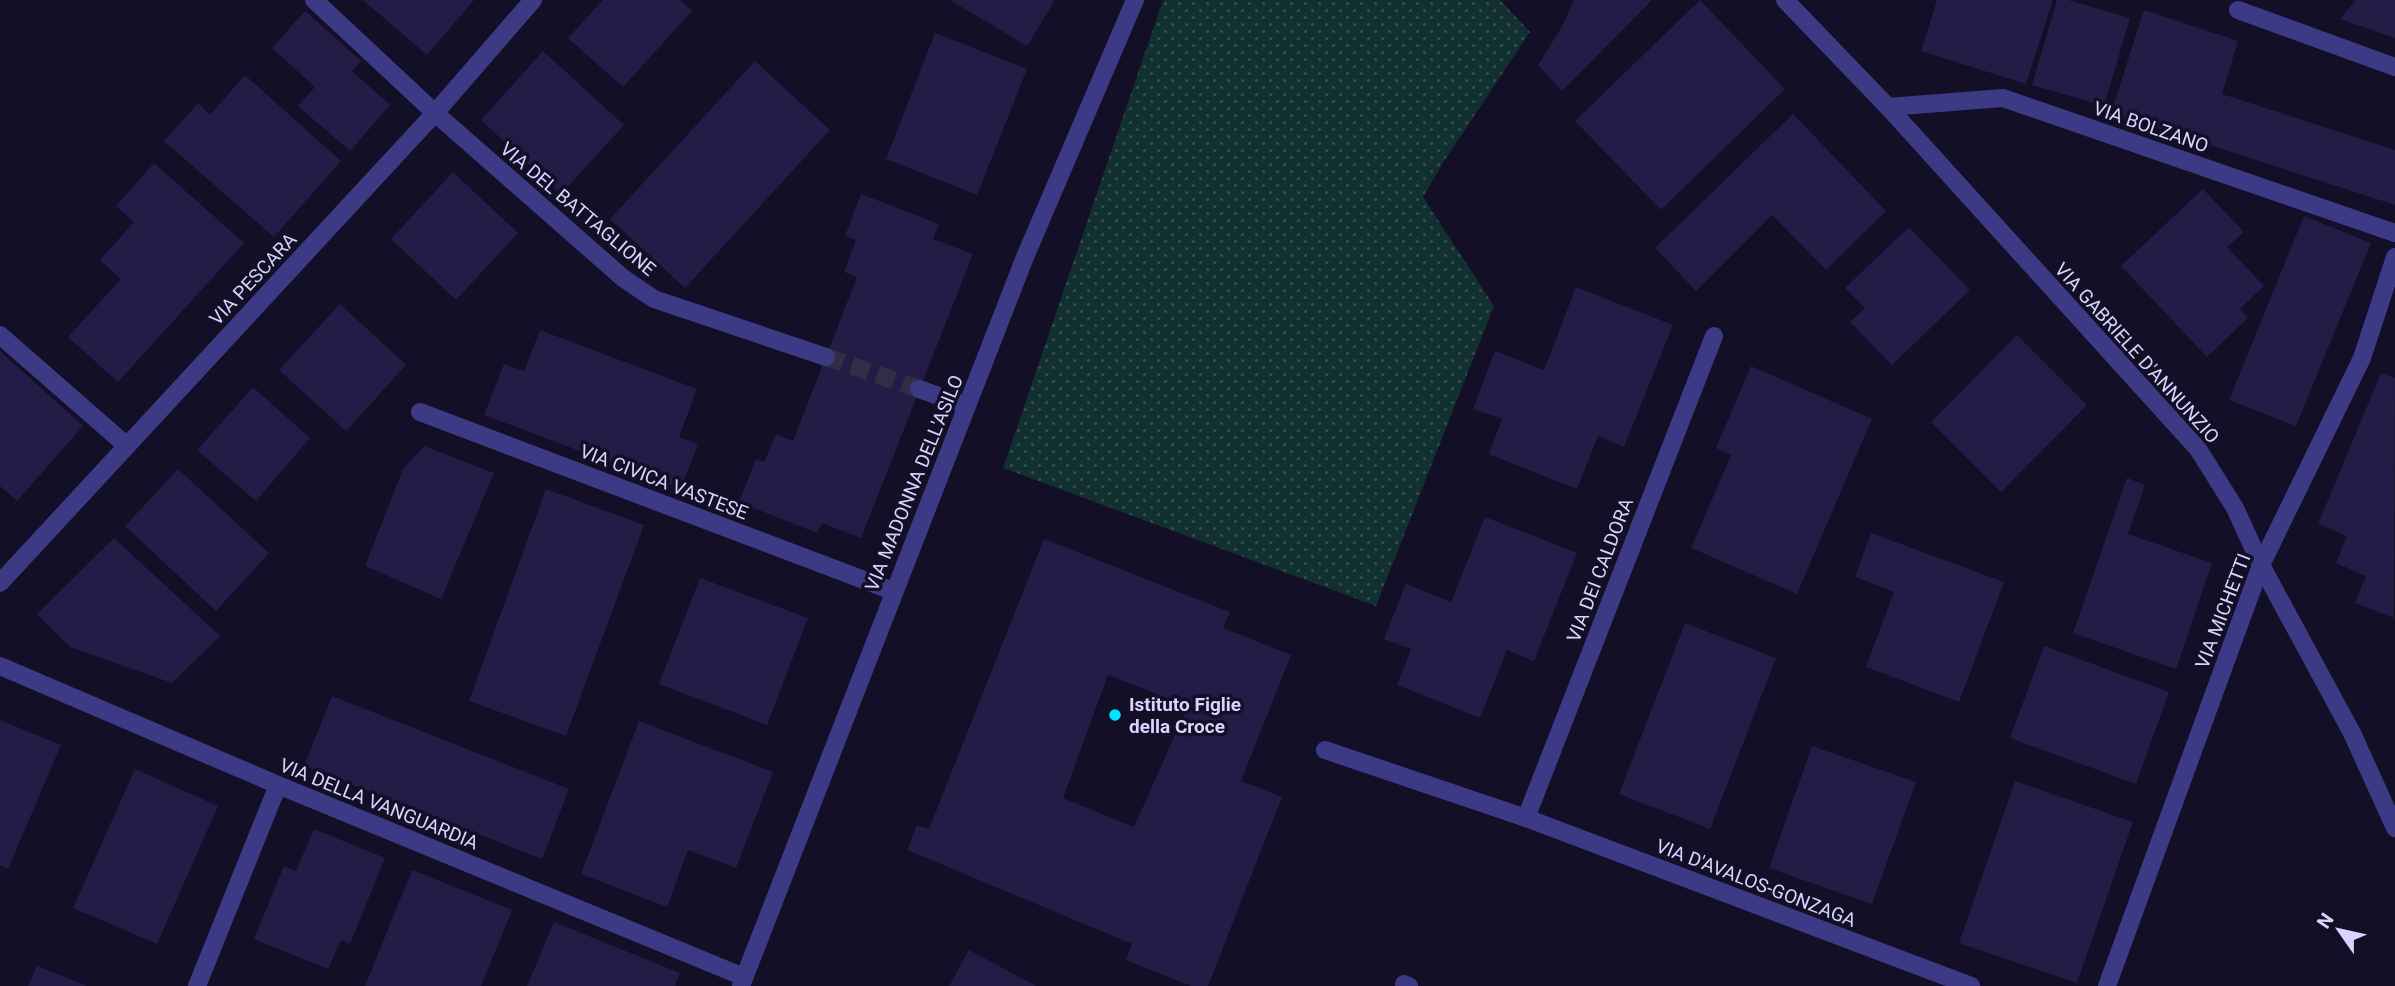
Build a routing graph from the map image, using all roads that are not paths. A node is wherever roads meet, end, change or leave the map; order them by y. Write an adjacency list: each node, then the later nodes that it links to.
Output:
1 (314, 0): 8 (street, VIA DEL BATTAGLIONE)
2 (533, 0): 8 (street, VIA PESCARA)
3 (1135, 0): 15 (street, VIA MADONNA DELL'ASILO)
4 (1785, 0): 7 (street, VIA GABRIELE D'ANNUNZIO)
5 (2238, 10): 6 (street)
6 (2395, 67)
7 (1888, 107): 9 (street, VIA BOLZANO); 18 (street, VIA GABRIELE D'ANNUNZIO)
8 (435, 113): 13 (street, VIA DEL BATTAGLIONE); 17 (street, VIA PESCARA)
9 (2395, 233)
10 (2395, 257): 18 (street, VIA MICHETTI)
11 (0, 335): 17 (street)
12 (1714, 336): 24 (street, VIA DEI CALDORA)
13 (826, 357)
14 (919, 389): 15 (street)
15 (967, 406): 20 (street, VIA MADONNA DELL'ASILO)
16 (420, 412): 20 (street, VIA CIVICA VASTESE)
17 (127, 446): 19 (street, VIA PESCARA)
18 (2261, 565): 25 (street, VIA GABRIELE D'ANNUNZIO); 29 (street, VIA MICHETTI)
19 (0, 583)
20 (893, 591): 26 (street, VIA MADONNA DELL'ASILO)
21 (0, 666): 23 (street, VIA DELLA VANGUARDIA)
22 (1325, 750): 24 (street, VIA D'AVALOS-GONZAGA)
23 (278, 785): 26 (street, VIA DELLA VANGUARDIA); 27 (street)
24 (1526, 818): 28 (street, VIA D'AVALOS-GONZAGA)
25 (2395, 828)
26 (743, 981)
27 (197, 986)
28 (1971, 986)
29 (2106, 986)

